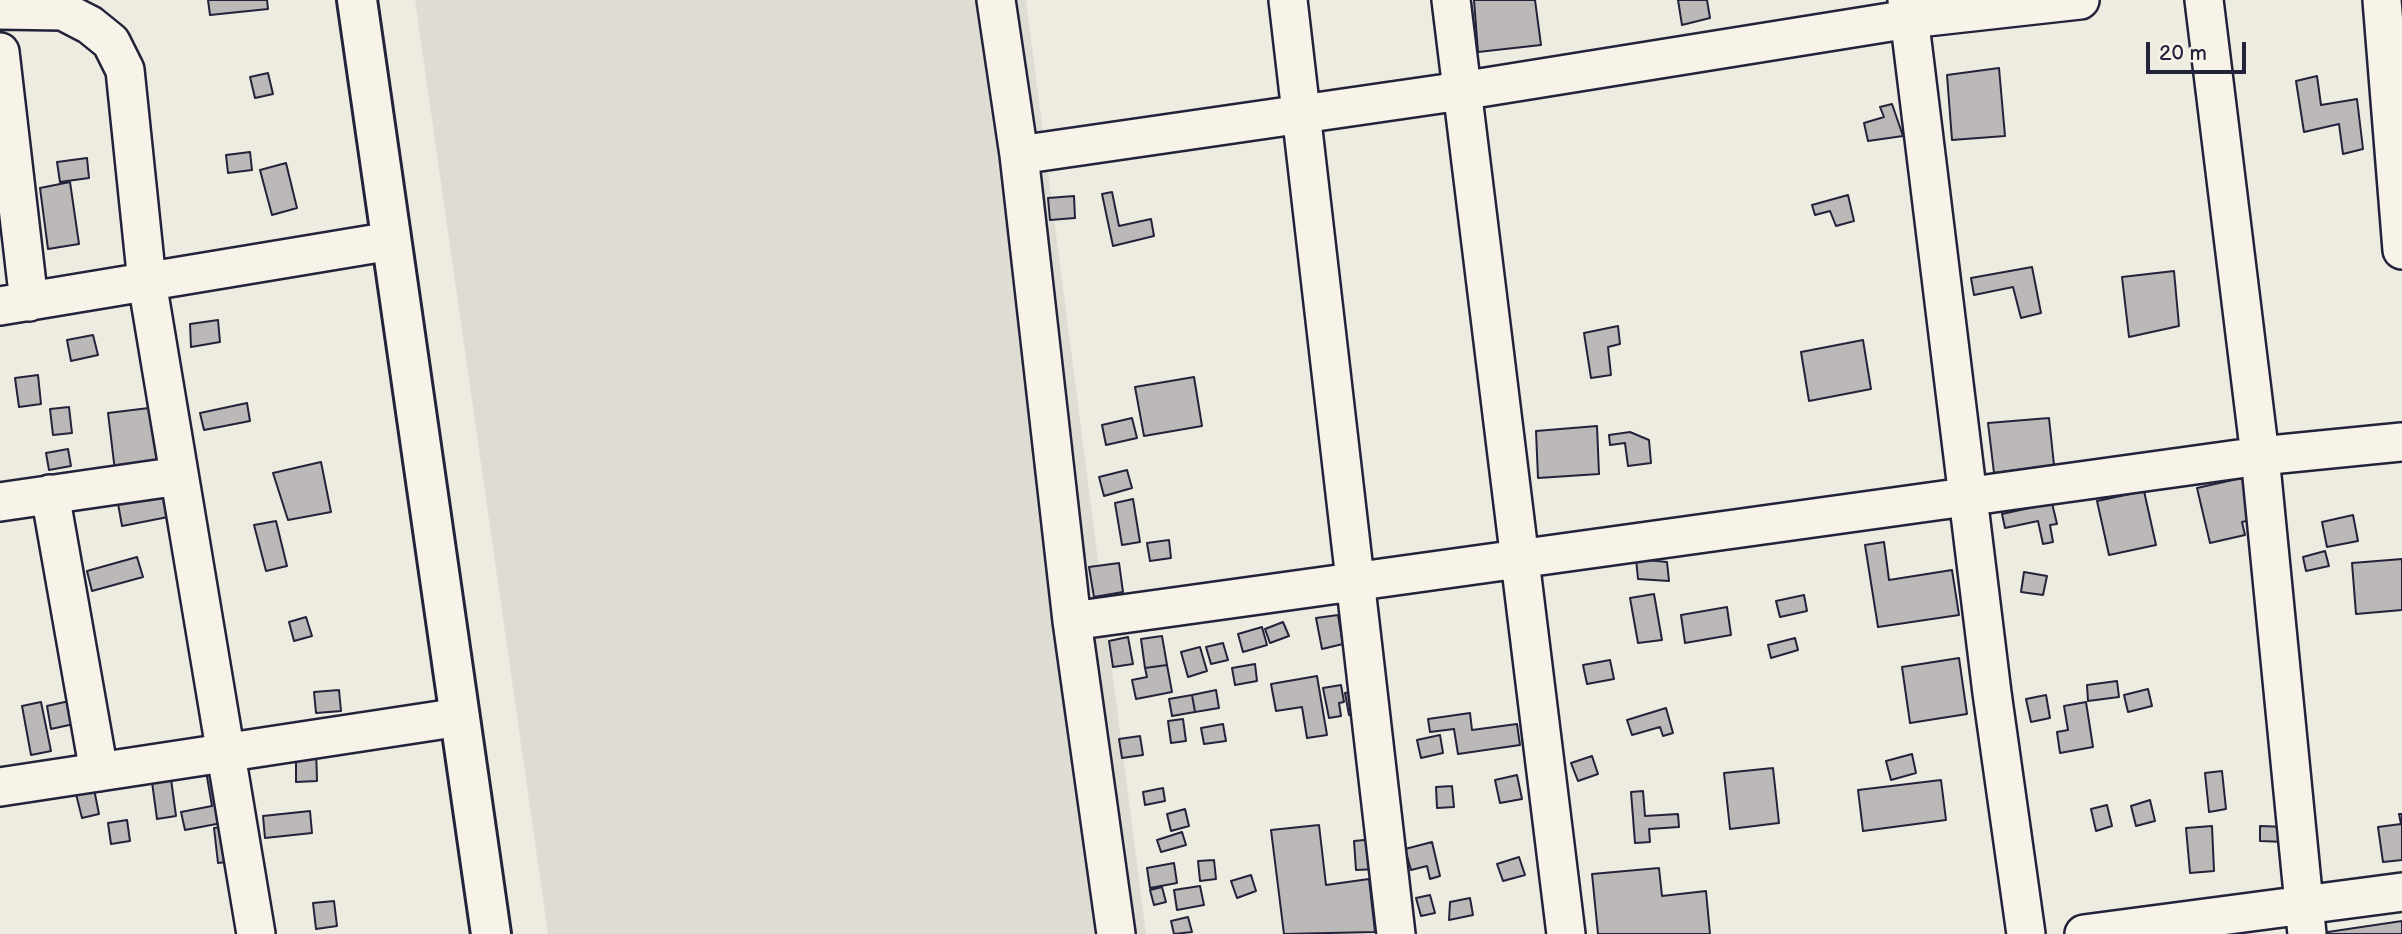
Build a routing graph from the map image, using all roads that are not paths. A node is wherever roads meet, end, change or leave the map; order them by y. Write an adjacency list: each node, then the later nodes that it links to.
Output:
1 (357, 0): 14 (street)
2 (996, 0): 13 (street)
3 (1288, 0): 12 (street)
4 (1451, 0): 11 (street)
5 (2080, 0): 8 (street)
6 (2204, 0): 19 (street)
7 (2382, 0): 15 (street)
8 (1908, 9): 11 (street); 22 (street)
9 (0, 10): 16 (street)
10 (0, 52): 17 (street)
11 (1461, 91): 12 (street); 24 (street)
12 (1301, 115): 13 (street); 25 (street)
13 (1019, 155): 26 (street)
14 (391, 241): 16 (street); 27 (street)
15 (2402, 250)
16 (147, 282): 17 (street); 20 (street)
17 (14, 304)
18 (2402, 442): 19 (street)
19 (2260, 456): 22 (street); 32 (street)
20 (179, 476): 21 (street); 28 (street)
21 (50, 494): 23 (street); 29 (street)
22 (1969, 496): 24 (street); 38 (street)
23 (0, 502)
24 (1519, 560): 25 (street); 37 (street)
25 (1357, 582): 26 (street); 36 (street)
26 (1072, 621): 35 (street)
27 (460, 717): 28 (street); 34 (street)
28 (226, 752): 29 (street); 33 (street)
29 (99, 772): 30 (street)
30 (0, 787)
31 (2402, 892): 32 (street)
32 (2306, 920): 39 (street)
33 (256, 934)
34 (491, 934)
35 (1116, 934)
36 (1396, 934)
37 (1566, 934)
38 (2026, 934)
39 (2084, 934)

